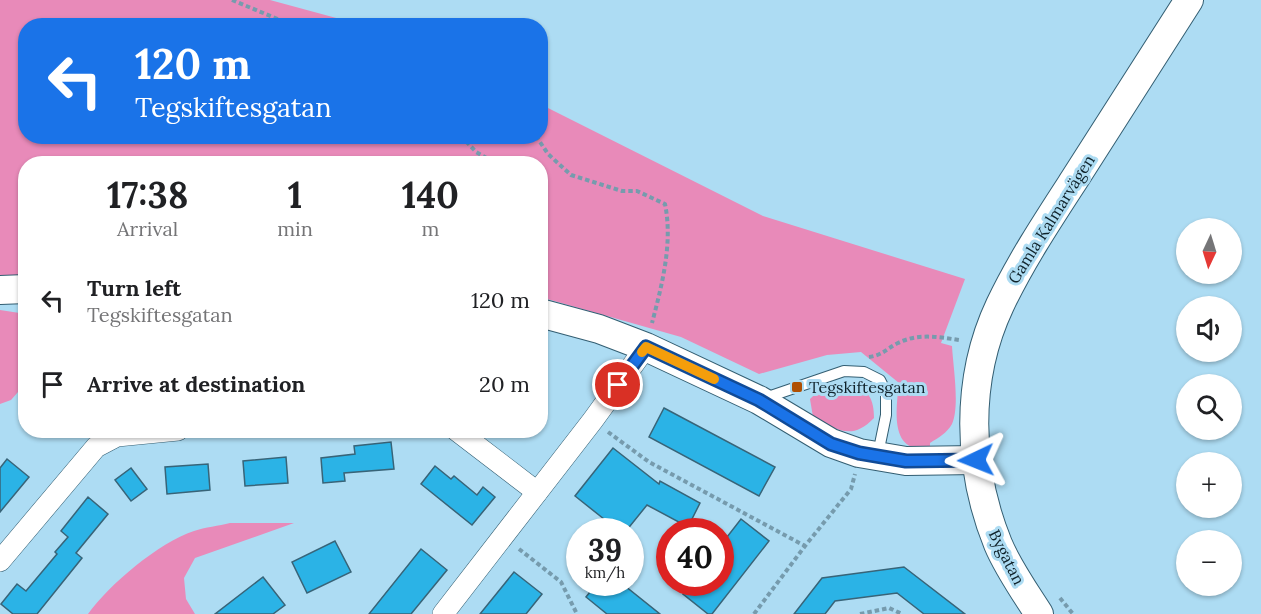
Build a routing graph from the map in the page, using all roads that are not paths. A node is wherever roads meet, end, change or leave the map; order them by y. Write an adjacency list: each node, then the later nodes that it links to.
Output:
1 (1189, 0): 10 (street, Gamla Kalmarvägen)
2 (18, 289): 3 (street)
3 (0, 290)
4 (548, 315): 5 (street)
5 (646, 347): 6 (street); 11 (street)
6 (759, 400): 9 (street); 9 (lane)
7 (113, 438): 12 (street)
8 (466, 438): 11 (street)
9 (868, 455): 10 (street)
10 (976, 460): 14 (street, Bygatan)
11 (537, 492): 13 (street)
12 (0, 561)
13 (443, 614)
14 (1039, 614)

